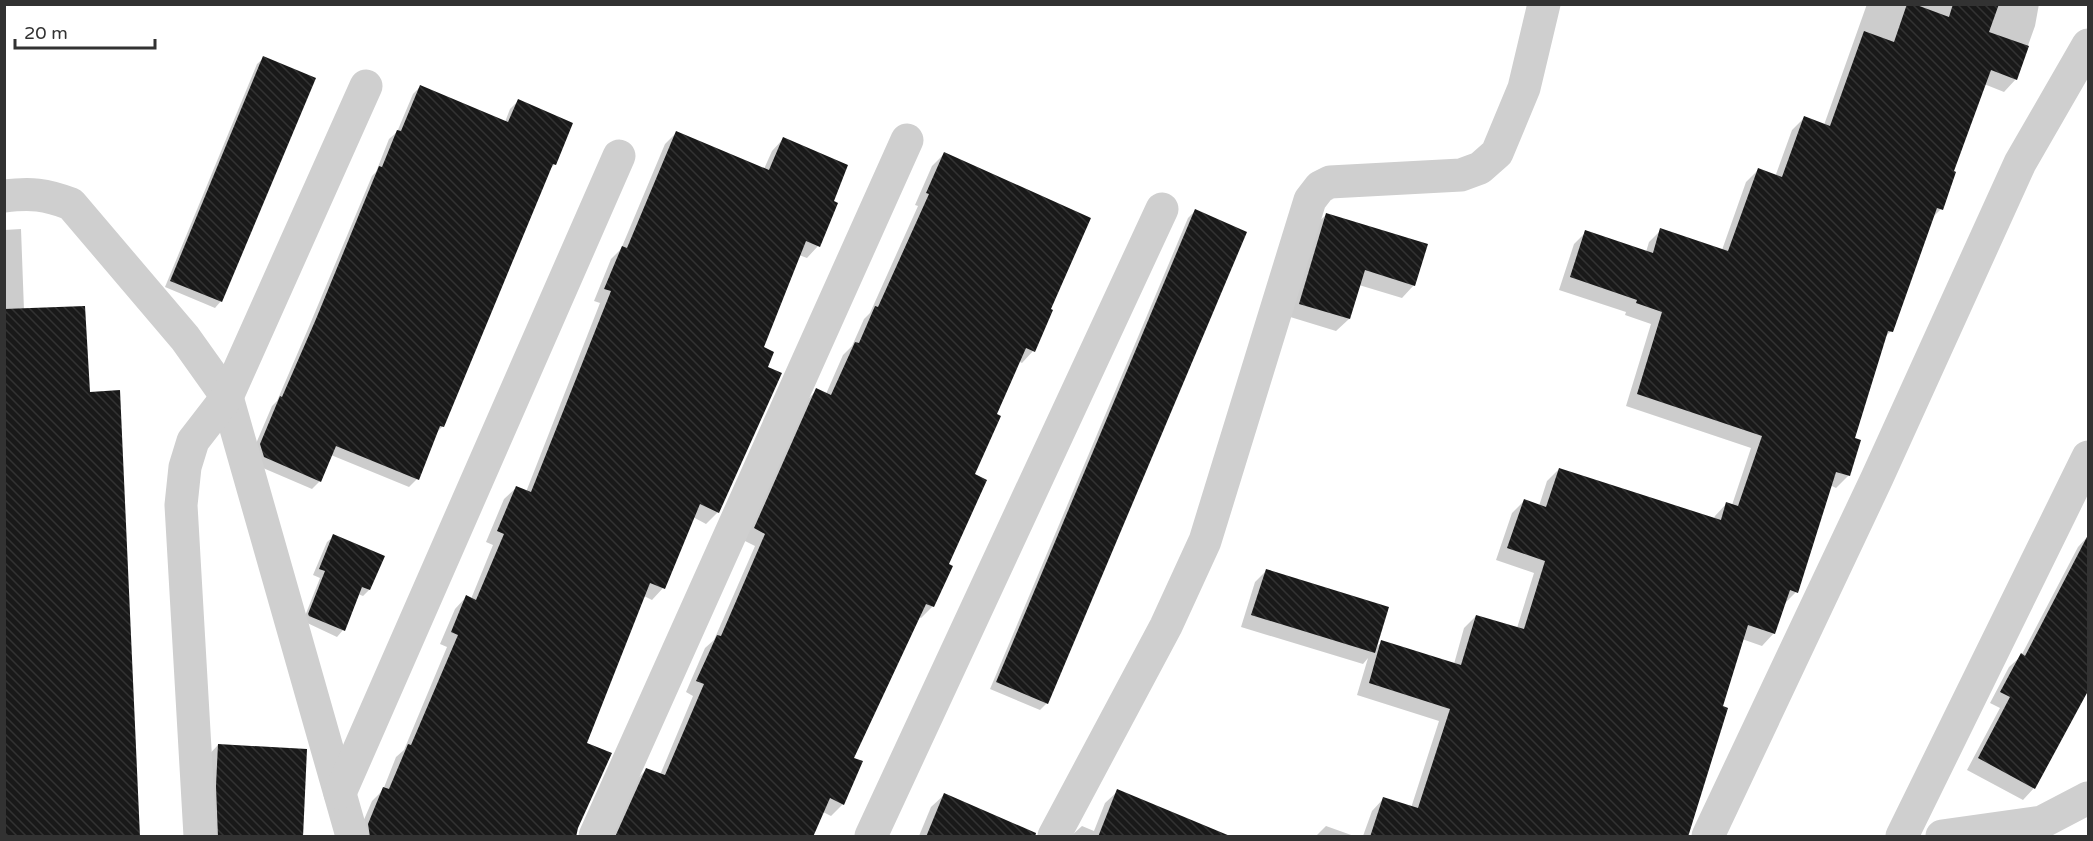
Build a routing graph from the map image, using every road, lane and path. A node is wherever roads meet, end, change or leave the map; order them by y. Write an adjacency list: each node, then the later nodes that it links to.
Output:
1 (1544, 4): 16 (street)
2 (2088, 45): 17 (street)
3 (366, 86): 8 (street)
4 (907, 140): 14 (street)
5 (620, 156): 10 (street)
6 (4, 196): 8 (street)
7 (1162, 209): 15 (street)
8 (227, 397): 10 (street); 12 (street)
9 (2088, 458): 18 (street)
10 (340, 793): 13 (street)
11 (2088, 798): 19 (street)
12 (200, 837)
13 (352, 837)
14 (595, 837)
15 (871, 837)
16 (1054, 837)
17 (1708, 837)
18 (1902, 837)
19 (1942, 837)

